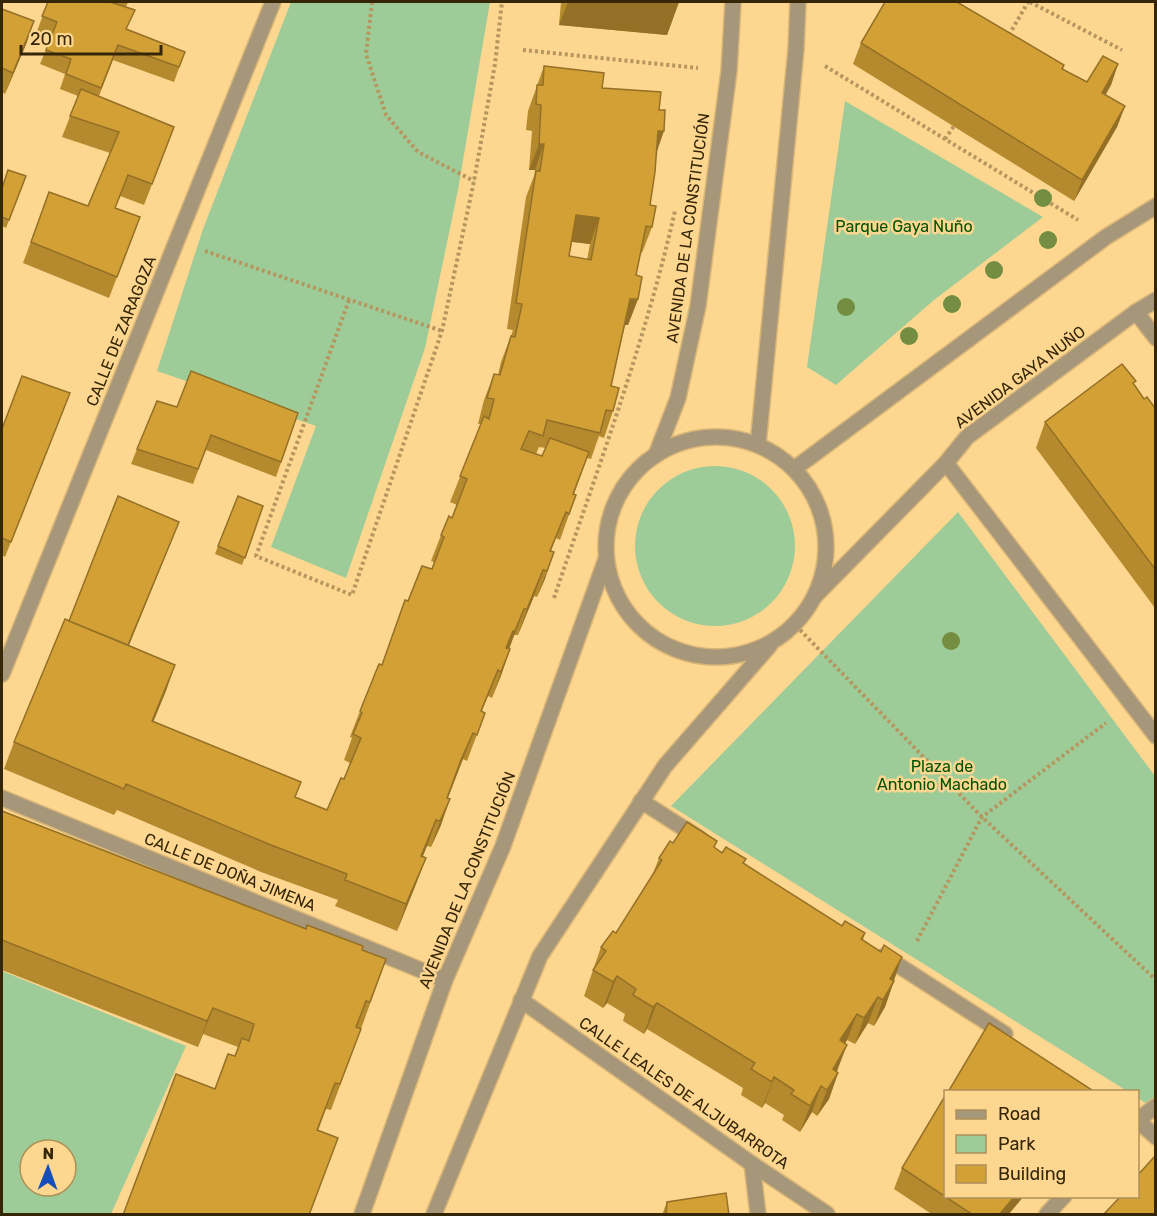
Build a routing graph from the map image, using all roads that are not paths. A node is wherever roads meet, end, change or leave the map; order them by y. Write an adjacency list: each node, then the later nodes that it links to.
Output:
1 (273, 2): 15 (street, CALLE DE ZARAGOZA)
2 (733, 2): 9 (street, AVENIDA DE LA CONSTITUCIÓN)
3 (798, 2): 8 (street)
4 (1155, 206): 11 (street)
5 (1155, 300): 6 (street, AVENIDA GAYA NUÑO)
6 (1136, 312): 7 (street); 10 (street, AVENIDA GAYA NUÑO)
7 (1155, 338)
8 (758, 445): 9 (street); 11 (street)
9 (656, 455): 12 (street)
10 (946, 463): 13 (street, AVENIDA GAYA NUÑO); 16 (street)
11 (794, 469): 13 (street)
12 (606, 559): 14 (street); 21 (street, AVENIDA DE LA CONSTITUCIÓN)
13 (815, 596): 14 (street)
14 (772, 642): 18 (street)
15 (2, 674)
16 (1155, 736)
17 (2, 798): 21 (street, CALLE DE DOÑA JIMENA)
18 (641, 801): 19 (street); 22 (street)
19 (711, 846)
20 (872, 949): 23 (street)
21 (445, 980): 30 (street, AVENIDA DE LA CONSTITUCIÓN)
22 (521, 1000): 28 (street, CALLE LEALES DE ALJUBARROTA); 31 (street)
23 (1012, 1040)
24 (1155, 1106): 25 (street)
25 (1139, 1119)
26 (1139, 1123): 27 (street)
27 (1155, 1137)
28 (752, 1164): 32 (street); 33 (street, CALLE LEALES DE ALJUBARROTA)
29 (1063, 1198): 34 (street)
30 (362, 1215)
31 (434, 1215)
32 (758, 1215)
33 (827, 1215)
34 (1047, 1215)

